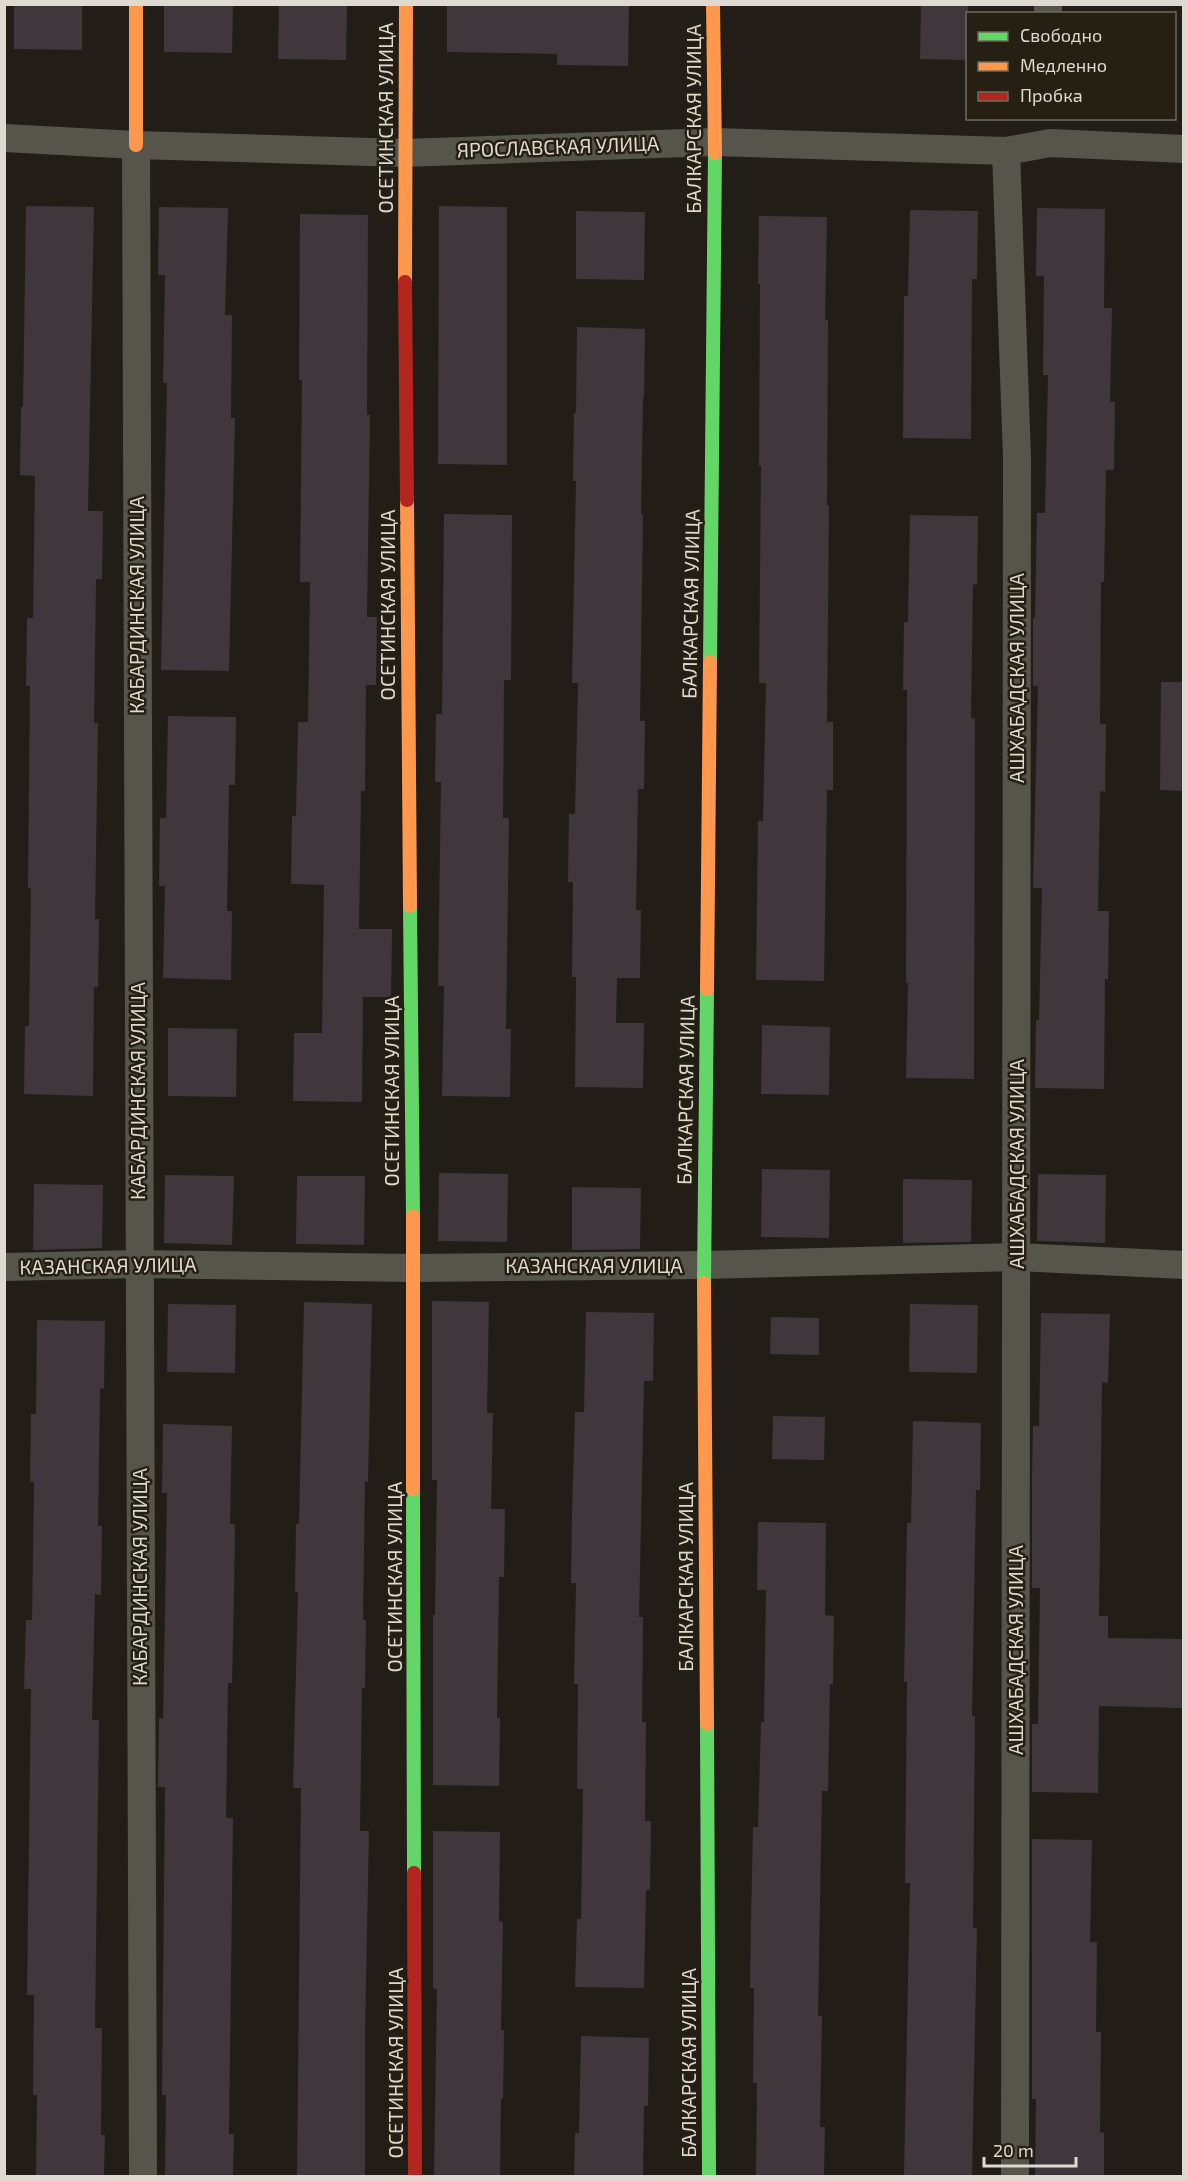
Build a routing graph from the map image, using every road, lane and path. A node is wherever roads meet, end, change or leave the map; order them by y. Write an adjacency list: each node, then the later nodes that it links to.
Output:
1 (136, 4): 7 (street, КАБАРДИНСКАЯ УЛИЦА)
2 (406, 4): 10 (street, ОСЕТИНСКАЯ УЛИЦА)
3 (712, 4): 6 (street, БАЛКАРСКАЯ УЛИЦА)
4 (1049, 130): 8 (street, ЯРОСЛАВСКАЯ УЛИЦА); 9 (street, ЯРОСЛАВСКАЯ УЛИЦА)
5 (4, 138): 7 (street, ЯРОСЛАВСКАЯ УЛИЦА)
6 (715, 142): 9 (street, ЯРОСЛАВСКАЯ УЛИЦА); 10 (street, ЯРОСЛАВСКАЯ УЛИЦА); 13 (street, БАЛКАРСКАЯ УЛИЦА)
7 (136, 145): 10 (street, ЯРОСЛАВСКАЯ УЛИЦА); 12 (street, КАБАРДИНСКАЯ УЛИЦА)
8 (1184, 149)
9 (1006, 151): 11 (street, АШХАБАДСКАЯ УЛИЦА)
10 (404, 153): 16 (street, ОСЕТИНСКАЯ УЛИЦА)
11 (1017, 1257): 13 (street, КАЗАНСКАЯ УЛИЦА); 14 (street, КАЗАНСКАЯ УЛИЦА); 20 (street, АШХАБАДСКАЯ УЛИЦА)
12 (138, 1264): 15 (street, КАЗАНСКАЯ УЛИЦА); 16 (street, КАЗАНСКАЯ УЛИЦА); 17 (street, КАБАРДИНСКАЯ УЛИЦА)
13 (704, 1265): 16 (street, КАЗАНСКАЯ УЛИЦА); 19 (street, БАЛКАРСКАЯ УЛИЦА)
14 (1184, 1265)
15 (4, 1267)
16 (413, 1268): 18 (street, ОСЕТИНСКАЯ УЛИЦА)
17 (143, 2176)
18 (416, 2176)
19 (709, 2176)
20 (1015, 2176)

